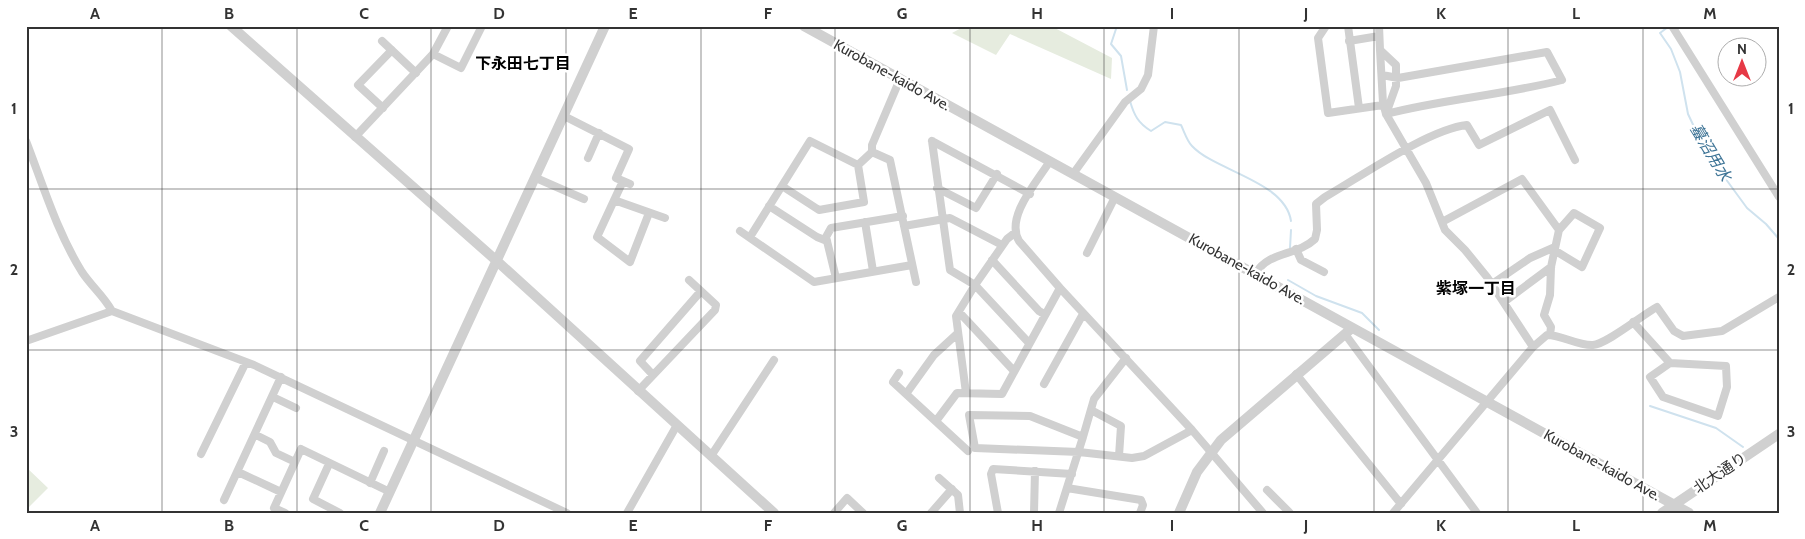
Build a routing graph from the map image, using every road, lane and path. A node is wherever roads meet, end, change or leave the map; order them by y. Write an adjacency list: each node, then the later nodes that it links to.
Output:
1 (231, 26): 27 (street)
2 (448, 26): 16 (street)
3 (482, 26): 16 (street)
4 (605, 26): 25 (street)
5 (804, 26): 20 (street, Kurobane-kaido Ave.)
6 (1154, 26): 36 (street)
7 (1326, 26): 23 (street)
8 (1348, 26): 13 (street)
9 (1379, 26): 11 (street)
10 (1672, 26): 42 (street)
11 (1379, 36): 13 (street); 15 (street)
12 (382, 40): 14 (street)
13 (1349, 41): 23 (street)
14 (392, 50): 17 (street); 22 (street)
15 (1380, 50): 18 (street); 19 (street)
16 (433, 54): 17 (street)
17 (416, 73): 22 (street)
18 (1382, 75): 19 (street); 21 (street)
19 (1398, 78): 24 (street); 24 (street)
20 (900, 79): 30 (street); 33 (street, Kurobane-kaido Ave.)
21 (1383, 105): 23 (street); 24 (street)
22 (383, 108): 27 (street)
23 (1359, 108)
24 (1386, 114): 29 (street)
25 (564, 116): 26 (street); 37 (street)
26 (599, 133): 31 (street); 44 (street)
27 (355, 137): 63 (street)
28 (26, 141): 78 (street)
29 (1407, 149): 32 (street); 51 (street); 60 (street)
30 (872, 152): 34 (street); 47 (street)
31 (588, 158)
32 (1575, 160)
33 (1050, 161): 36 (street, Kurobane-kaido Ave.); 40 (street)
34 (858, 165): 38 (street); 38 (street)
35 (997, 174): 39 (street); 39 (street); 40 (street)
36 (1073, 174): 41 (street, Kurobane-kaido Ave.)
37 (536, 178): 43 (street); 63 (street)
38 (782, 186): 45 (street)
39 (937, 188): 49 (street)
40 (1030, 194): 55 (street)
41 (1115, 197): 61 (street); 68 (street, Kurobane-kaido Ave.)
42 (1779, 197)
43 (584, 199)
44 (614, 200): 46 (street); 46 (street)
45 (769, 206): 56 (street); 57 (street)
46 (649, 213): 48 (street)
47 (903, 216): 50 (street); 52 (street)
48 (664, 218)
49 (942, 218): 52 (street); 58 (street); 73 (street)
50 (865, 222): 57 (street); 66 (street)
51 (1442, 222): 54 (street); 72 (street)
52 (904, 226): 64 (street)
53 (740, 230): 56 (street)
54 (1558, 230): 59 (street); 59 (street)
55 (1016, 232): 58 (street); 74 (street)
56 (750, 237): 69 (street)
57 (827, 241): 69 (street)
58 (1002, 246): 62 (street)
59 (1554, 248): 65 (street); 72 (street)
60 (1296, 249): 67 (street); 68 (street)
61 (1087, 253)
62 (992, 260): 73 (street); 80 (street)
63 (498, 262): 99 (street); 112 (street)
64 (912, 265): 66 (street); 71 (street)
65 (1551, 267): 77 (street); 85 (street)
66 (874, 271): 69 (street)
67 (1324, 272)
68 (1256, 274): 83 (street, Kurobane-kaido Ave.)
69 (836, 278)
70 (689, 280): 75 (street)
71 (916, 282)
72 (1492, 284): 77 (street)
73 (975, 285): 79 (street); 87 (street)
74 (1060, 288): 80 (street); 81 (street)
75 (701, 291): 96 (street); 96 (street)
76 (1779, 297): 82 (street)
77 (1504, 302): 88 (street)
78 (112, 311): 86 (street); 91 (street)
79 (959, 312): 84 (street); 93 (street)
80 (1044, 314): 87 (street)
81 (1083, 314): 89 (street); 98 (street)
82 (1633, 322): 85 (street); 92 (street)
83 (1349, 331): 95 (street); 103 (street, Kurobane-kaido Ave.); 120 (street)
84 (958, 333): 100 (street); 101 (street)
85 (1550, 335): 88 (street)
86 (26, 341)
87 (1029, 343): 93 (street)
88 (1534, 347): 103 (street)
89 (1126, 358): 105 (street); 108 (street)
90 (774, 360): 118 (street)
91 (246, 362): 97 (street); 117 (street)
92 (1670, 363): 92 (street)
93 (1014, 371): 100 (street)
94 (900, 372): 101 (street)
95 (1296, 374): 115 (street); 134 (street)
96 (654, 375): 99 (street)
97 (281, 377): 102 (street); 112 (street)
98 (1044, 384)
99 (638, 391): 107 (street)
100 (966, 393): 106 (street)
101 (906, 394): 106 (street)
102 (273, 397): 104 (street); 110 (street)
103 (1487, 402): 120 (street); 135 (street, Kurobane-kaido Ave.)
104 (296, 408)
105 (1091, 410): 111 (street); 119 (street)
106 (936, 421): 114 (street)
107 (677, 425): 118 (street); 140 (street)
108 (1192, 430): 115 (street); 119 (street)
109 (1779, 434): 135 (street, 北大通り)
110 (256, 435): 121 (street); 124 (street)
111 (1083, 437): 116 (street); 116 (street)
112 (413, 440): 132 (street); 139 (street)
113 (384, 451): 127 (street)
114 (968, 451)
115 (1211, 451): 150 (street); 151 (street)
116 (1079, 452): 119 (street); 125 (street)
117 (201, 454)
118 (711, 456): 141 (street)
119 (1119, 456)
120 (1437, 460): 134 (street); 154 (street)
121 (295, 462): 122 (street); 131 (street)
122 (328, 464): 127 (street); 137 (street)
123 (1035, 471): 125 (street); 146 (street); 147 (street)
124 (238, 472): 131 (street); 133 (street)
125 (1072, 474): 128 (street)
126 (939, 478): 129 (street)
127 (370, 483): 132 (street)
128 (1067, 488): 148 (street); 149 (street)
129 (952, 490): 144 (street); 145 (street)
130 (1267, 490): 152 (street)
131 (281, 492): 136 (street)
132 (390, 492): 138 (street)
133 (224, 500)
134 (1401, 504): 153 (street)
135 (1674, 504): 155 (street, 北大通り); 156 (street, Kurobane-kaido Ave.)
136 (285, 513)
137 (340, 513)
138 (380, 513)
139 (567, 513)
140 (628, 513)
141 (774, 513)
142 (834, 513): 143 (street)
143 (863, 513)
144 (931, 513)
145 (960, 513)
146 (998, 513)
147 (1034, 513)
148 (1059, 513)
149 (1140, 513)
150 (1179, 513)
151 (1263, 513)
152 (1290, 513)
153 (1393, 513)
154 (1477, 513)
155 (1662, 513)
156 (1689, 513)

